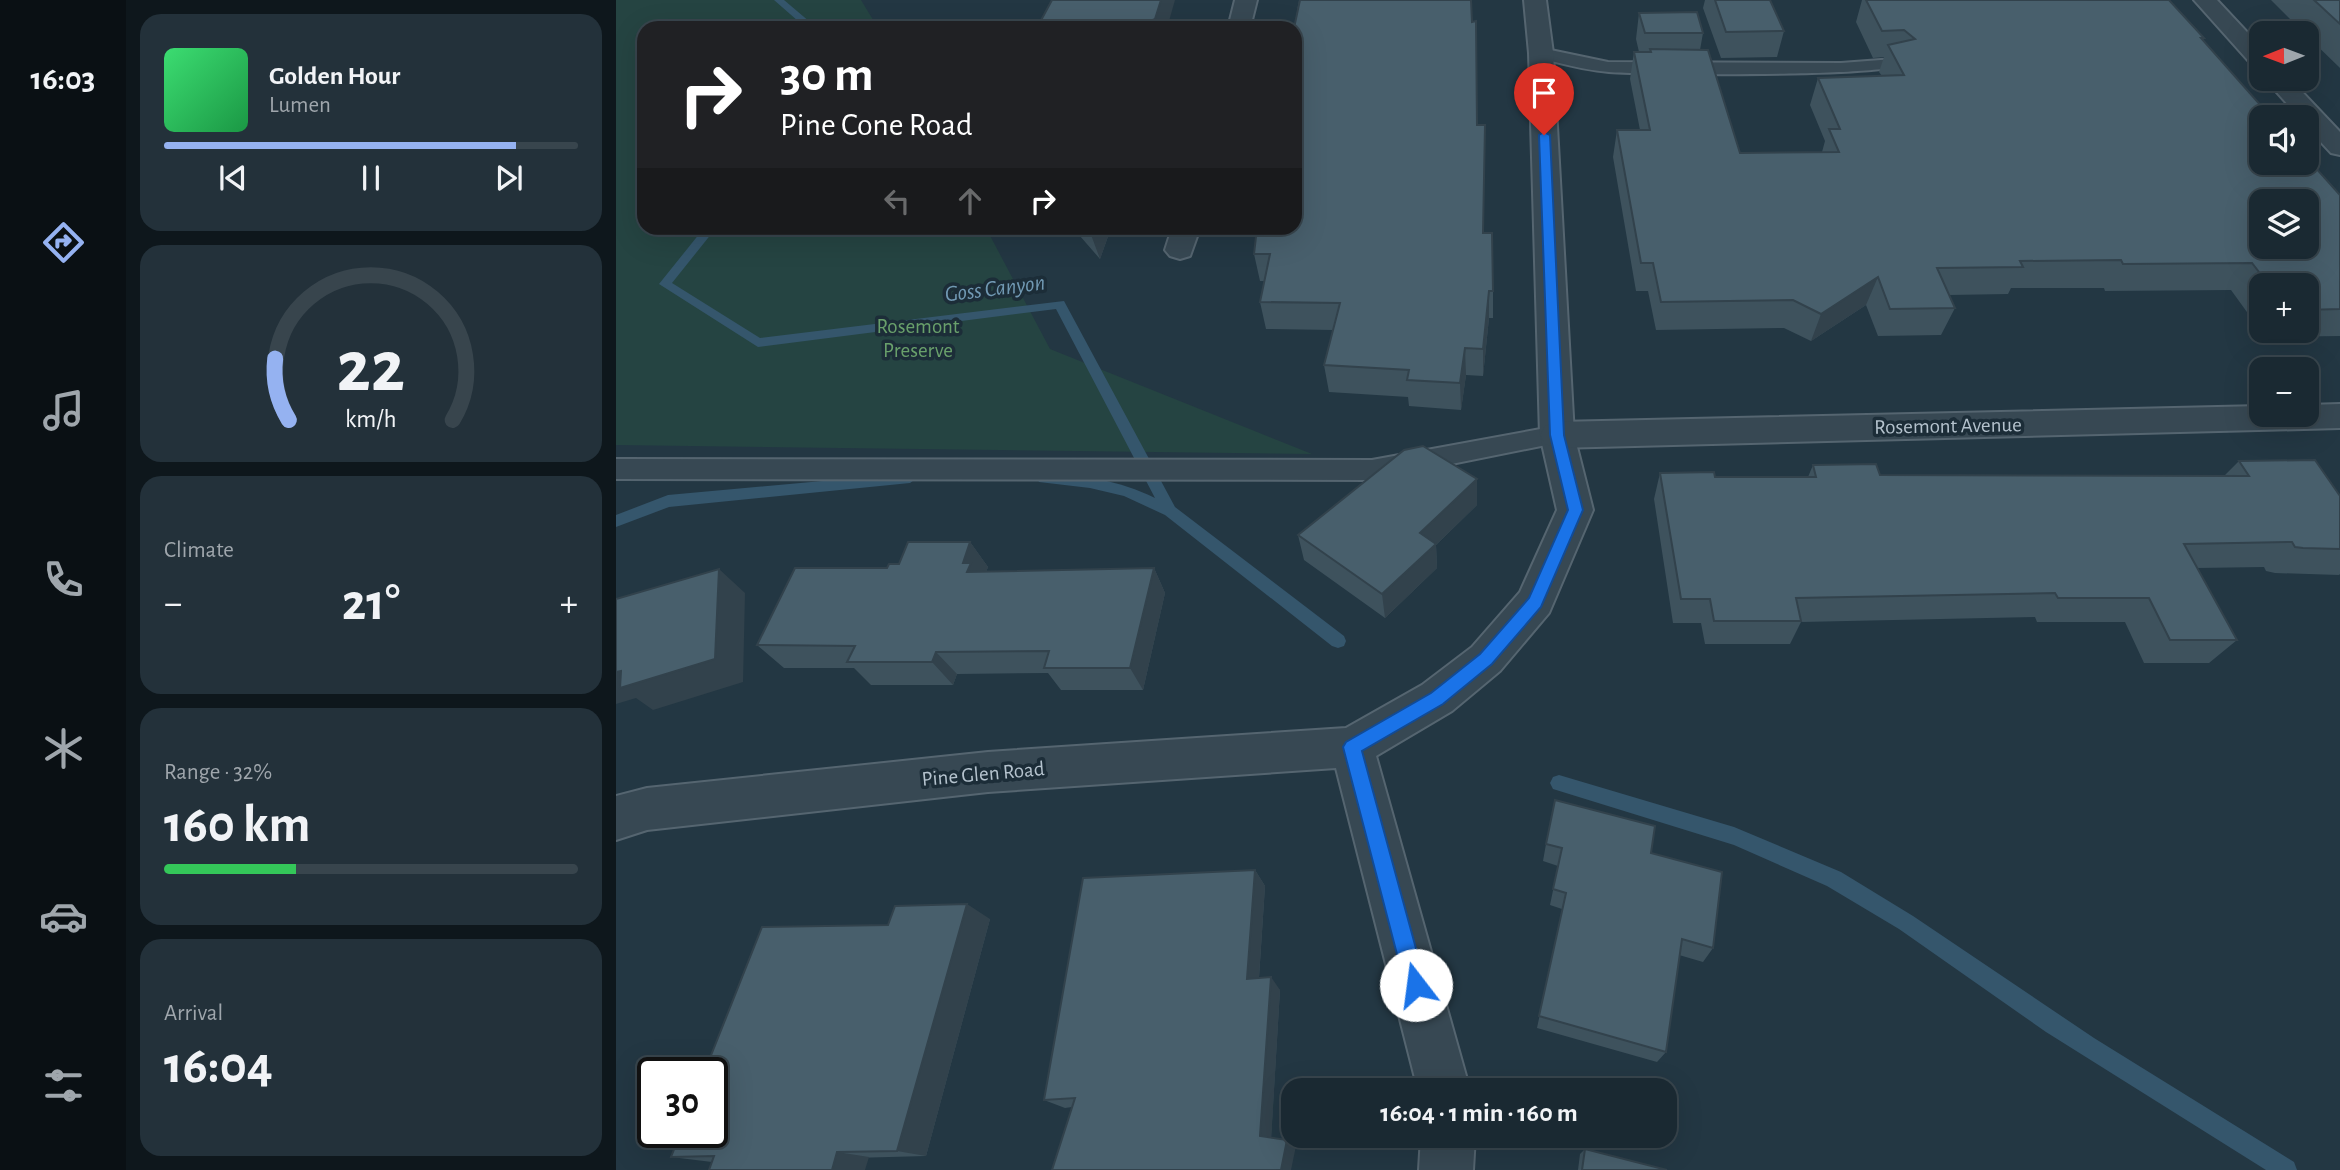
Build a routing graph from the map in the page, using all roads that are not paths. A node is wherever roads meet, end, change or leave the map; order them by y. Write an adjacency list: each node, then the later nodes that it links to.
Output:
1 (1246, 0): 4 (street)
2 (1535, 0): 6 (street)
3 (2204, 0): 5 (street)
4 (1240, 21)
5 (2249, 48)
6 (1541, 53): 7 (lane); 11 (street)
7 (1894, 64)
8 (2288, 91): 9 (street)
9 (2340, 147)
10 (2340, 416): 11 (street, Rosemont Avenue)
11 (1557, 435): 12 (lane); 13 (street)
12 (616, 469)
13 (1352, 747): 14 (street, Pine Glen Road); 15 (street)
14 (616, 818)
15 (1441, 1078)
16 (1447, 1148): 17 (street)
17 (1446, 1170)

